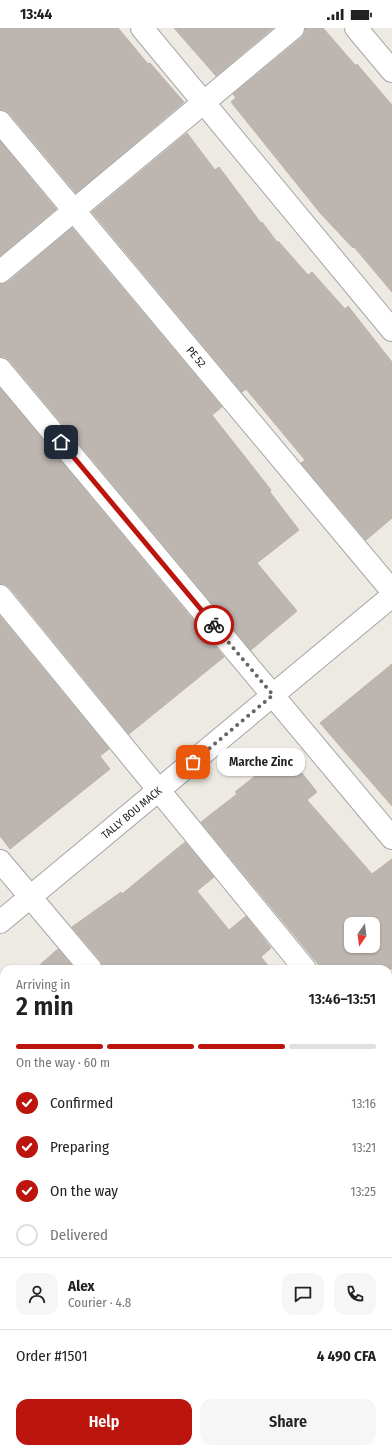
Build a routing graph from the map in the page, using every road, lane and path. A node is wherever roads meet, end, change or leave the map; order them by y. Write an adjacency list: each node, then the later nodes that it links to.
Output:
1 (142, 28): 5 (street)
2 (293, 28): 5 (street)
3 (356, 28): 4 (street)
4 (392, 71)
5 (204, 103): 7 (street); 9 (street)
6 (0, 122): 7 (street, PE 52)
7 (74, 211): 8 (street); 11 (street, PE 52)
8 (0, 272)
9 (392, 330)
10 (0, 369): 14 (street)
11 (392, 591)
12 (0, 596): 15 (street)
13 (392, 596): 14 (street, TALLY BOU MACK)
14 (273, 695): 15 (street, TALLY BOU MACK); 16 (street)
15 (159, 791): 18 (street, TALLY BOU MACK); 21 (street)
16 (392, 838)
17 (0, 861): 18 (street)
18 (30, 897): 19 (street, TALLY BOU MACK); 20 (street)
19 (0, 922)
20 (88, 965)
21 (301, 965)

